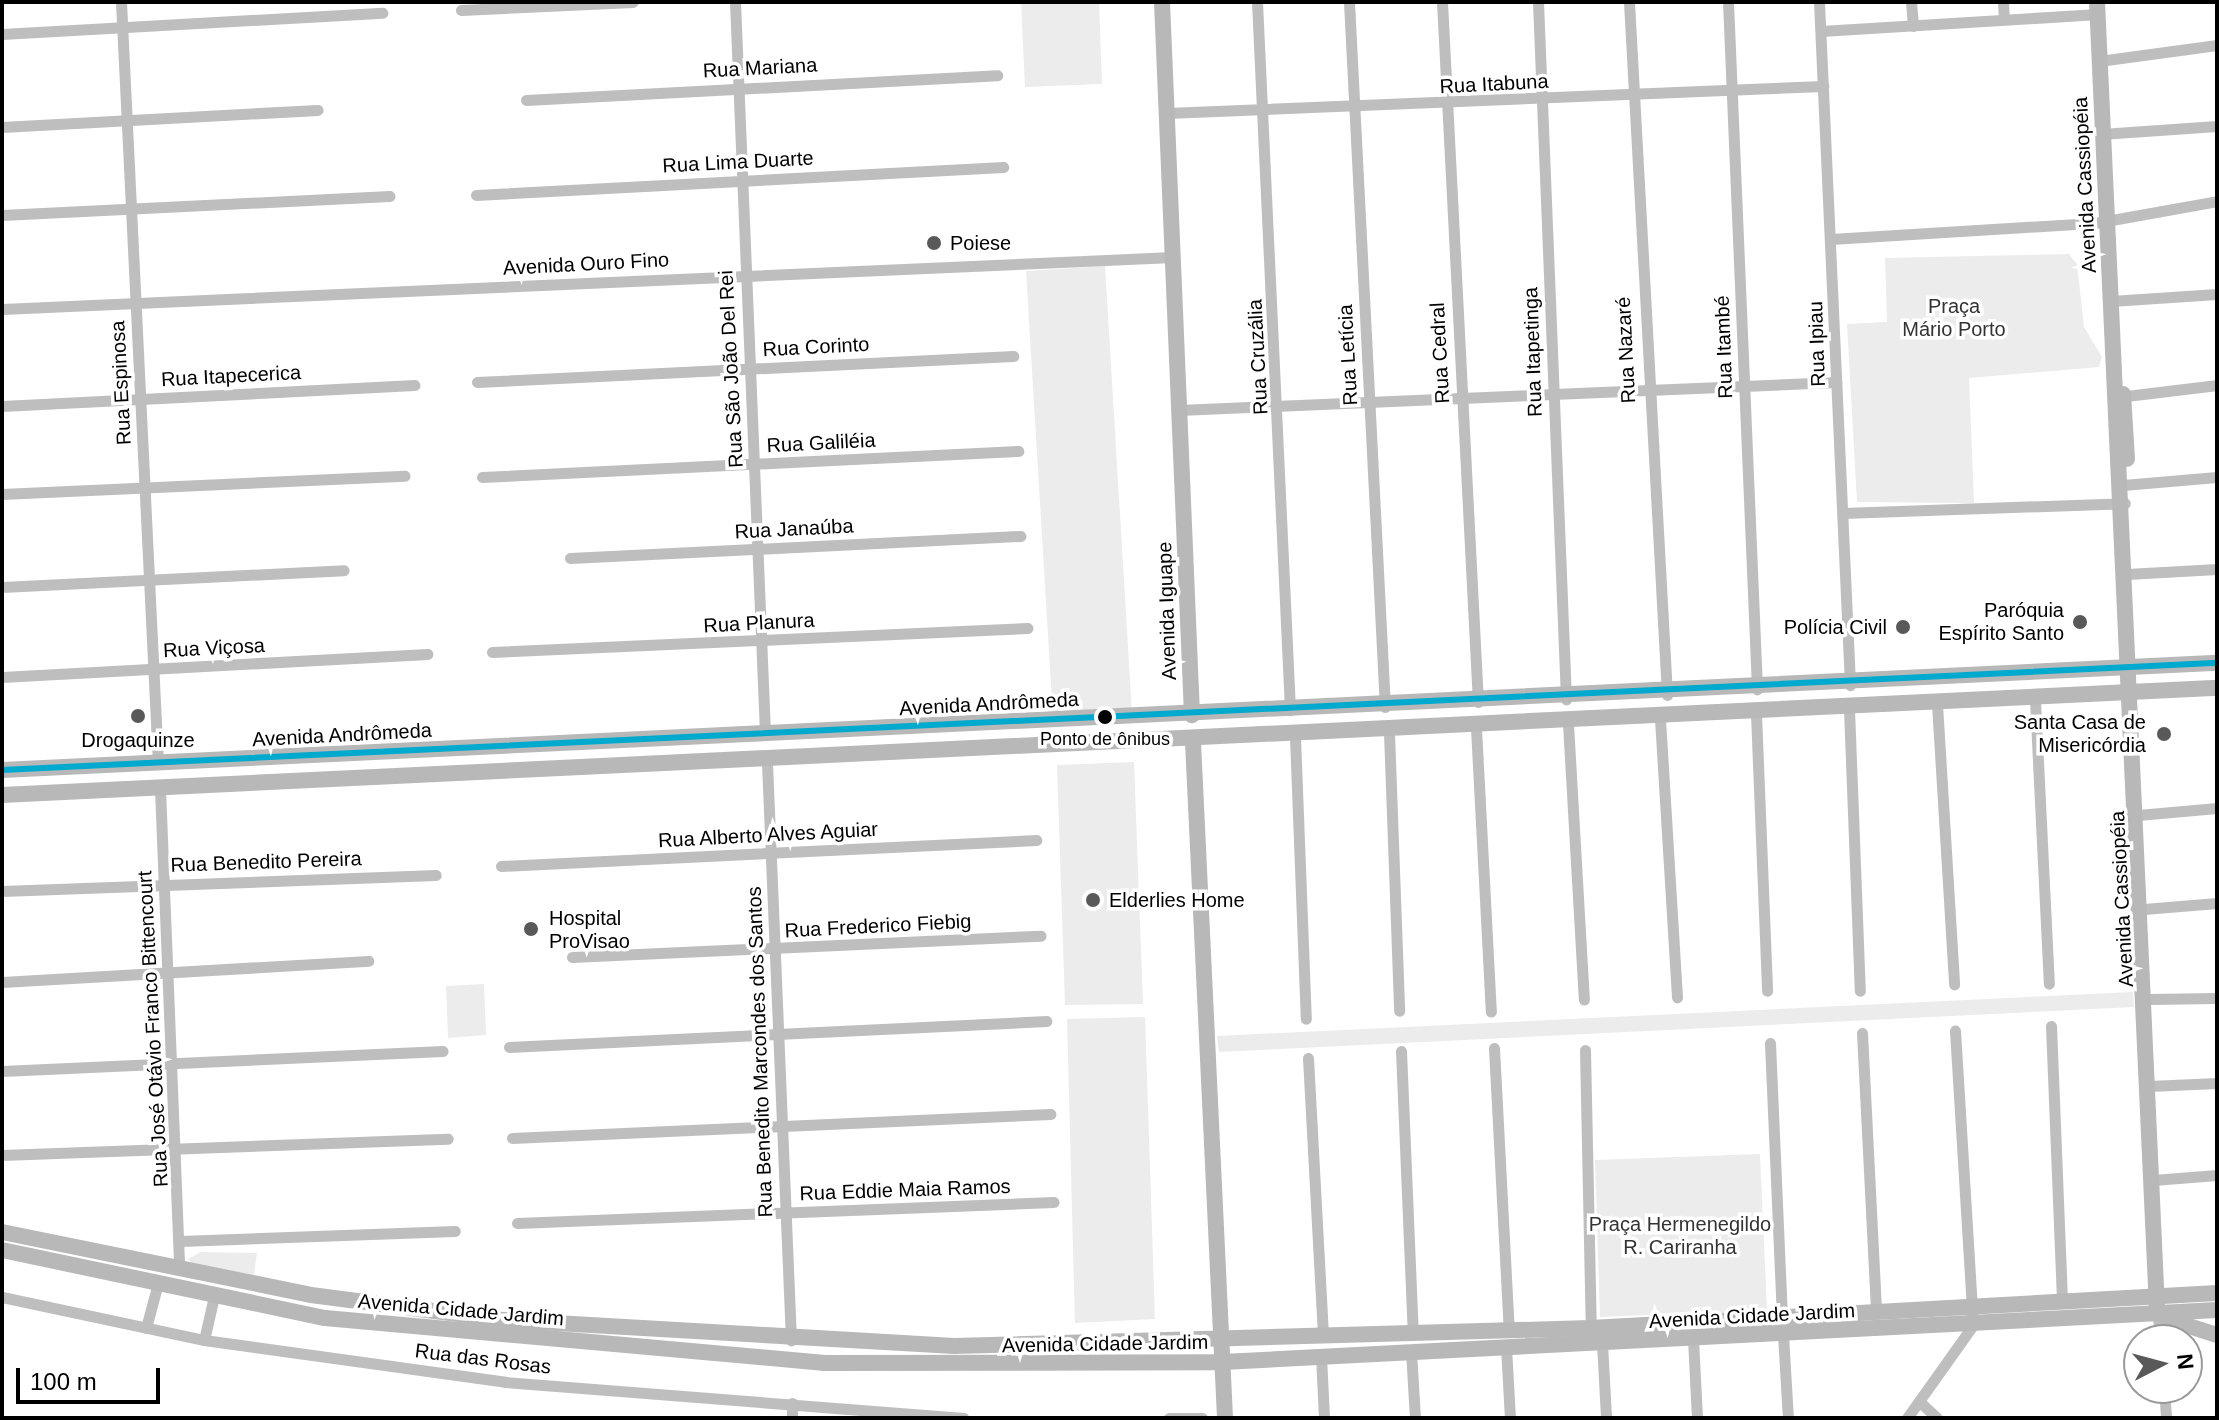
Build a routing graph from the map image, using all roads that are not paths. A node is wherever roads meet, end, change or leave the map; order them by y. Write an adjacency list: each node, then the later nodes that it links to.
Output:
1 (121, 2): 19 (street, Rua Espinosa)
2 (633, 2): 15 (street)
3 (735, 2): 25 (street, Rua São João Del Rei)
4 (1162, 2): 35 (main road, Avenida Iguape)
5 (1257, 2): 34 (street, Rua Cruzália)
6 (1349, 2): 32 (street, Rua Letícia)
7 (1442, 2): 31 (street, Rua Cedral)
8 (1538, 2): 30 (street, Rua Itapetinga)
9 (1629, 2): 28 (street, Rua Nazaré)
10 (1728, 2): 27 (street, Rua Itambé)
11 (1819, 2): 20 (street, Rua Ipiau)
12 (1911, 2): 18 (street)
13 (2003, 2): 17 (street)
14 (2098, 8): 17 (street); 23 (main road, Avenida Cassiopéia)
15 (461, 10)
16 (382, 13): 19 (street)
17 (2004, 19): 18 (street)
18 (1913, 26): 20 (street)
19 (122, 30): 21 (street); 36 (street, Rua Espinosa)
20 (1821, 31): 26 (street, Rua Ipiau)
21 (2, 34)
22 (2217, 45): 23 (street)
23 (2099, 61): 39 (main road, Avenida Cassiopéia)
24 (997, 75): 25 (street, Rua Mariana)
25 (737, 86): 29 (street, Rua Mariana); 41 (street, Rua São João Del Rei)
26 (1823, 86): 27 (street, Rua Itabuna); 48 (street, Rua Ipiau)
27 (1734, 91): 28 (street, Rua Itabuna); 61 (street, Rua Itambé)
28 (1633, 94): 30 (street, Rua Itabuna); 62 (street, Rua Nazaré)
29 (526, 100)
30 (1542, 100): 31 (street, Rua Itabuna); 63 (street, Rua Itapetinga)
31 (1447, 104): 32 (street, Rua Itabuna); 66 (street, Rua Cedral)
32 (1354, 107): 34 (street, Rua Itabuna); 67 (street, Rua Letícia)
33 (318, 110): 36 (street)
34 (1263, 110): 35 (street, Rua Itabuna); 69 (street, Rua Cruzália)
35 (1167, 113): 49 (main road, Avenida Iguape)
36 (127, 120): 38 (street); 45 (street, Rua Espinosa)
37 (2217, 126): 39 (street)
38 (2, 127)
39 (2101, 134): 47 (main road, Avenida Cassiopéia)
40 (1003, 167): 41 (street, Rua Lima Duarte)
41 (741, 179): 42 (street, Rua Lima Duarte); 50 (street, Rua São João Del Rei)
42 (476, 195)
43 (390, 196): 45 (street)
44 (2217, 201): 47 (street)
45 (132, 210): 46 (street); 53 (street, Rua Espinosa)
46 (2, 215)
47 (2105, 222): 48 (street); 52 (main road, Avenida Cassiopéia)
48 (1831, 239): 58 (street, Rua Ipiau)
49 (1173, 257): 50 (street, Avenida Ouro Fino); 70 (main road, Avenida Iguape)
50 (744, 273): 53 (street, Avenida Ouro Fino); 56 (street, Rua São João Del Rei)
51 (2217, 294): 52 (street)
52 (2111, 301): 64 (main road, Avenida Cassiopéia)
53 (135, 302): 54 (street, Avenida Ouro Fino); 65 (street, Rua Espinosa)
54 (2, 309)
55 (1013, 356): 56 (street, Rua Corinto)
56 (750, 369): 57 (street, Rua Corinto); 72 (street, Rua São João Del Rei)
57 (477, 382)
58 (1836, 382): 61 (street); 80 (street, Rua Ipiau)
59 (414, 385): 65 (street, Rua Itapecerica)
60 (2217, 385): 64 (street)
61 (1743, 386): 62 (street); 101 (street, Rua Itambé)
62 (1645, 393): 63 (street); 104 (street, Rua Nazaré)
63 (1552, 396): 66 (street); 105 (street, Rua Itapetinga)
64 (2119, 397): 76 (main road, Avenida Cassiopéia)
65 (140, 398): 68 (street, Rua Itapecerica); 77 (street, Rua Espinosa)
66 (1460, 400): 67 (street); 108 (street, Rua Cedral)
67 (1369, 404): 69 (street); 111 (street, Rua Letícia)
68 (2, 406)
69 (1279, 406): 70 (street); 115 (street, Rua Cruzália)
70 (1179, 410): 117 (main road, Avenida Iguape)
71 (1018, 451): 72 (street, Rua Galiléia)
72 (754, 464): 74 (street, Rua Galiléia); 82 (street, Rua São João Del Rei)
73 (405, 476): 77 (street)
74 (482, 477)
75 (2217, 477): 76 (street)
76 (2123, 482): 79 (main road, Avenida Cassiopéia)
77 (145, 488): 78 (street); 87 (street, Rua Espinosa)
78 (2, 494)
79 (2125, 503): 80 (street); 86 (main road, Avenida Cassiopéia)
80 (1843, 513): 99 (street, Rua Ipiau)
81 (1020, 536): 82 (street, Rua Janaúba)
82 (757, 549): 83 (street, Rua Janaúba); 90 (street, Rua São João Del Rei)
83 (570, 558)
84 (2217, 569): 86 (street)
85 (344, 570): 87 (street)
86 (2127, 574): 95 (main road, Avenida Cassiopéia)
87 (149, 579): 88 (street); 94 (street, Rua Espinosa)
88 (2, 587)
89 (1027, 628): 90 (street, Rua Planura)
90 (761, 642): 91 (street, Rua Planura); 125 (street, Rua São João Del Rei)
91 (492, 652)
92 (427, 654): 94 (street, Rua Viçosa)
93 (2217, 663): 95 (main road, Avenida Andrômeda)
94 (154, 670): 96 (street, Rua Viçosa); 134 (street, Rua Espinosa)
95 (2129, 672): 97 (main road, Avenida Andrômeda); 103 (main road, Avenida Cassiopéia)
96 (2, 677)
97 (2017, 678): 98 (main road, Avenida Andrômeda); 107 (main road)
98 (1902, 683): 99 (main road, Avenida Andrômeda); 110 (main road)
99 (1850, 685): 101 (main road, Avenida Andrômeda)
100 (2217, 688): 103 (main road)
101 (1757, 690): 102 (main road, Avenida Andrômeda)
102 (1710, 693): 104 (main road, Avenida Andrômeda); 118 (main road)
103 (2132, 694): 106 (main road); 143 (main road, Avenida Cassiopéia)
104 (1667, 695): 105 (main road, Avenida Andrômeda)
105 (1566, 700): 108 (main road, Avenida Andrômeda)
106 (2035, 700): 107 (main road); 159 (street)
107 (2016, 701): 109 (main road)
108 (1478, 702): 111 (main road, Avenida Andrômeda)
109 (1937, 704): 110 (main road); 158 (street)
110 (1903, 706): 114 (main road)
111 (1385, 707): 113 (main road, Avenida Andrômeda)
112 (1324, 708): 113 (main road, Avenida Andrômeda); 115 (main road, Avenida Andrômeda); 127 (main road)
113 (1356, 708): 126 (main road)
114 (1849, 709): 116 (main road); 161 (street)
115 (1290, 710): 117 (main road, Avenida Andrômeda)
116 (1756, 714): 118 (main road); 160 (street)
117 (1192, 715): 120 (main road, Avenida Andrômeda); 128 (street, Avenida Iguape)
118 (1711, 717): 119 (main road)
119 (1660, 719): 122 (main road); 162 (street)
120 (1103, 720): 121 (main road, Avenida Andrômeda); 130 (main road)
121 (1037, 722): 125 (main road, Avenida Andrômeda); 131 (main road)
122 (1568, 724): 123 (main road); 165 (street)
123 (1476, 728): 124 (main road); 167 (street)
124 (1389, 733): 126 (main road); 166 (street)
125 (765, 734): 129 (main road, Avenida Andrômeda)
126 (1338, 735): 127 (main road)
127 (1301, 736): 128 (main road); 168 (street)
128 (1193, 742): 130 (main road); 224 (main road, Avenida Iguape)
129 (503, 747): 132 (main road, Avenida Andrômeda); 137 (main road)
130 (1067, 748): 131 (main road)
131 (1007, 751): 135 (main road)
132 (401, 752): 133 (main road, Avenida Andrômeda); 138 (main road)
133 (374, 753): 134 (main road, Avenida Andrômeda); 139 (main road)
134 (158, 763): 136 (main road, Avenida Andrômeda)
135 (767, 763): 137 (main road); 145 (street, Rua Benedito Marcondes dos Santos)
136 (2, 770)
137 (508, 775): 138 (main road)
138 (401, 781): 139 (main road)
139 (374, 782): 140 (main road)
140 (160, 789): 141 (main road); 148 (street, Rua José Otávio Franco Bittencourt)
141 (2, 795)
142 (2217, 808): 143 (street)
143 (2138, 815): 151 (main road, Avenida Cassiopéia)
144 (1036, 840): 145 (street, Rua Alberto Alves Aguiar)
145 (770, 853): 146 (street, Rua Alberto Alves Aguiar); 153 (street, Rua Benedito Marcondes dos Santos)
146 (501, 866)
147 (436, 875): 148 (street, Rua Benedito Pereira)
148 (164, 883): 149 (street, Rua Benedito Pereira); 156 (street, Rua José Otávio Franco Bittencourt)
149 (2, 891)
150 (2217, 903): 151 (street)
151 (2144, 909): 164 (main road, Avenida Cassiopéia)
152 (1041, 936): 153 (street, Rua Frederico Fiebig)
153 (774, 948): 154 (street, Rua Frederico Fiebig); 173 (street, Rua Benedito Marcondes dos Santos)
154 (572, 957)
155 (368, 961): 156 (street)
156 (169, 973): 157 (street); 181 (street, Rua José Otávio Franco Bittencourt)
157 (2, 982)
158 (1954, 984)
159 (2049, 984)
160 (1767, 991)
161 (1860, 991)
162 (1677, 997)
163 (2217, 998): 164 (street)
164 (2147, 999): 184 (main road, Avenida Cassiopéia)
165 (1584, 1000)
166 (1399, 1011)
167 (1491, 1012)
168 (1306, 1019)
169 (1046, 1021): 173 (street)
170 (2051, 1026): 205 (street)
171 (1955, 1031): 209 (street)
172 (1862, 1033): 208 (street)
173 (778, 1034): 175 (street); 186 (street, Rua Benedito Marcondes dos Santos)
174 (1770, 1043): 213 (street)
175 (509, 1047)
176 (1494, 1048): 221 (street)
177 (1585, 1050): 215 (street)
178 (443, 1051): 181 (street)
179 (1401, 1051): 217 (street)
180 (1308, 1058): 220 (street)
181 (173, 1061): 182 (street); 189 (street, Rua José Otávio Franco Bittencourt)
182 (2, 1071)
183 (2217, 1083): 184 (street)
184 (2149, 1086): 192 (main road, Avenida Cassiopéia)
185 (1050, 1114): 186 (street)
186 (781, 1126): 187 (street); 194 (street, Rua Benedito Marcondes dos Santos)
187 (512, 1138)
188 (448, 1139): 189 (street)
189 (177, 1146): 190 (street); 198 (street, Rua José Otávio Franco Bittencourt)
190 (2, 1155)
191 (2217, 1175): 192 (street)
192 (2153, 1180): 206 (main road, Avenida Cassiopéia)
193 (1054, 1202): 194 (street, Rua Eddie Maia Ramos)
194 (785, 1213): 195 (street, Rua Eddie Maia Ramos); 225 (street, Rua Benedito Marcondes dos Santos)
195 (517, 1223)
196 (455, 1231): 198 (street)
197 (2, 1232): 200 (main road, Avenida Cidade Jardim)
198 (180, 1241): 200 (street, Rua José Otávio Franco Bittencourt)
199 (2, 1250): 201 (main road, Avenida Cidade Jardim)
200 (179, 1268): 210 (main road, Avenida Cidade Jardim)
201 (158, 1283): 202 (main road, Avenida Cidade Jardim); 214 (street)
202 (215, 1292): 210 (main road, Avenida Cidade Jardim); 223 (street)
203 (2212, 1293): 206 (main road, Avenida Cidade Jardim); 207 (main road)
204 (2, 1297): 214 (street, Rua das Rosas)
205 (2062, 1302): 206 (main road, Avenida Cidade Jardim); 209 (main road, Avenida Cidade Jardim)
206 (2157, 1308): 207 (main road, Avenida Cidade Jardim); 209 (main road, Avenida Cidade Jardim); 211 (street); 219 (main road)
207 (2209, 1311)
208 (1876, 1313): 209 (main road, Avenida Cidade Jardim); 213 (main road, Avenida Cidade Jardim)
209 (1972, 1317): 213 (main road, Avenida Cidade Jardim); 232 (street)
210 (478, 1324): 212 (main road, Avenida Cidade Jardim)
211 (2158, 1324)
212 (504, 1327): 225 (main road, Avenida Cidade Jardim); 230 (main road, Avenida Cidade Jardim)
213 (1783, 1327): 216 (main road, Avenida Cidade Jardim); 243 (street)
214 (146, 1328): 223 (street, Rua das Rosas)
215 (1591, 1328): 216 (main road, Avenida Cidade Jardim); 221 (main road, Avenida Cidade Jardim)
216 (1752, 1328): 222 (main road, Avenida Cidade Jardim)
217 (1413, 1332): 218 (main road, Avenida Cidade Jardim); 221 (main road, Avenida Cidade Jardim)
218 (1374, 1333): 220 (main road, Avenida Cidade Jardim); 228 (main road)
219 (2217, 1335)
220 (1323, 1336): 224 (main road, Avenida Cidade Jardim)
221 (1508, 1339): 226 (main road, Avenida Cidade Jardim); 227 (main road, Avenida Cidade Jardim); 240 (street)
222 (1693, 1339): 226 (main road, Avenida Cidade Jardim); 242 (street)
223 (204, 1340): 231 (street, Rua das Rosas)
224 (1222, 1340): 225 (main road, Avenida Cidade Jardim); 230 (main road, Avenida Iguape)
225 (791, 1341)
226 (1602, 1343): 241 (street)
227 (1411, 1351): 228 (main road, Avenida Cidade Jardim); 239 (street)
228 (1374, 1353): 229 (main road, Avenida Cidade Jardim)
229 (1321, 1356): 230 (main road, Avenida Cidade Jardim); 238 (street)
230 (1223, 1362): 237 (main road, Avenida Iguape)
231 (792, 1403): 234 (street); 235 (street, Rua das Rosas)
232 (1921, 1403): 244 (street); 245 (street)
233 (1202, 1417): 236 (street)
234 (792, 1418)
235 (964, 1418)
236 (1169, 1418)
237 (1225, 1418)
238 (1324, 1418)
239 (1415, 1418)
240 (1510, 1418)
241 (1606, 1418)
242 (1697, 1418)
243 (1788, 1418)
244 (1907, 1418)
245 (1937, 1418)

